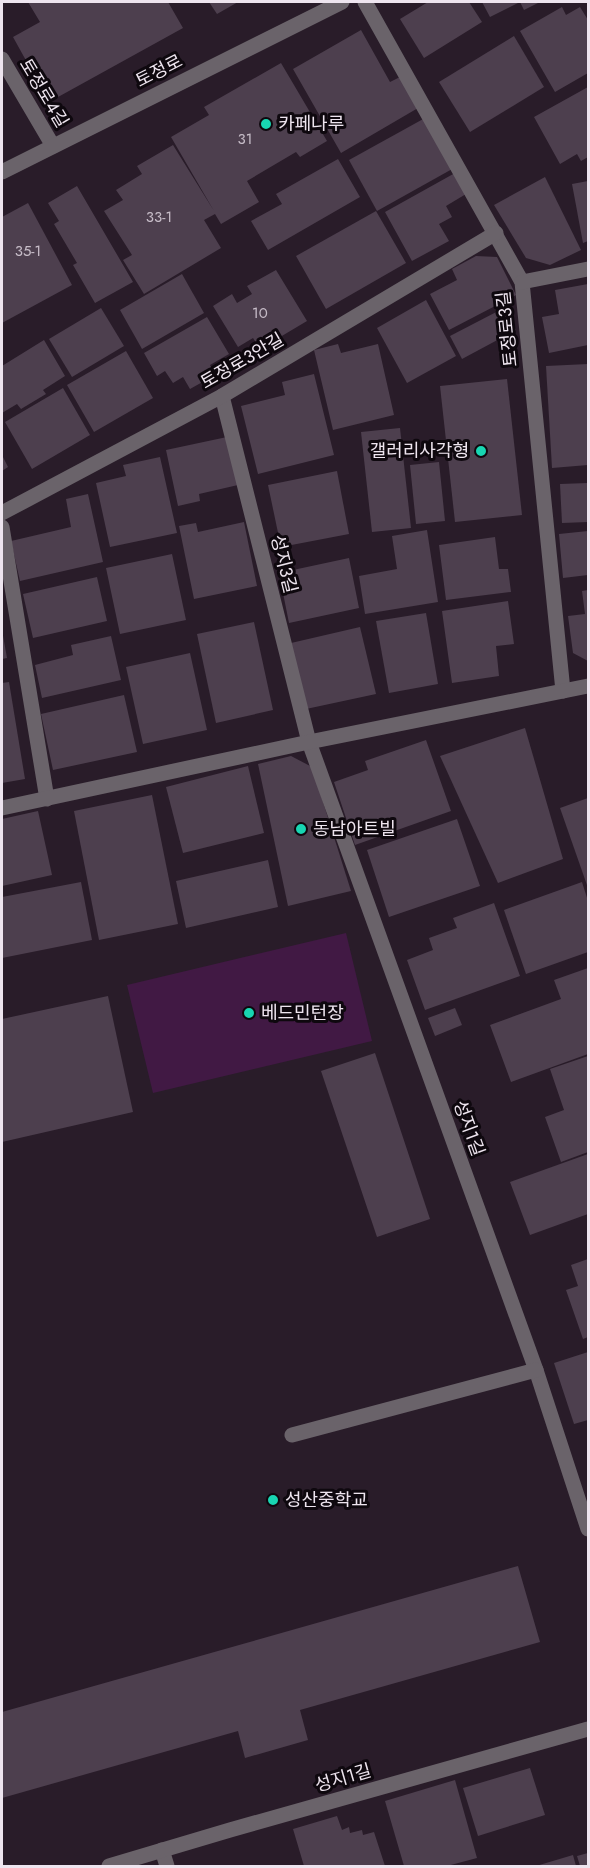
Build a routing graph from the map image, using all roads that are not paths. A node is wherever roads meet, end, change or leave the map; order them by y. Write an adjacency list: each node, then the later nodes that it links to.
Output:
1 (365, 2): 6 (street, 토정로3길)
2 (337, 3): 4 (street, 토정로)
3 (2, 59): 4 (street, 토정로4길)
4 (53, 146): 5 (street, 토정로)
5 (2, 172)
6 (496, 233): 8 (street, 토정로3길); 9 (street, 토정로3안길)
7 (588, 269): 8 (street)
8 (522, 282): 13 (street, 토정로3길)
9 (222, 396): 10 (street, 토정로3안길); 14 (street, 성지3길)
10 (2, 513)
11 (2, 527): 15 (street)
12 (588, 686): 13 (street)
13 (563, 692): 14 (street)
14 (309, 742): 15 (street); 17 (street, 성지1길)
15 (47, 799): 16 (street)
16 (2, 808)
17 (536, 1371): 18 (street); 19 (street, 성지1길)
18 (292, 1435)
19 (588, 1529)
20 (588, 1729): 21 (street, 성지1길)
21 (162, 1850): 22 (street, 성지1길); 23 (street)
22 (109, 1866)
23 (167, 1866)

